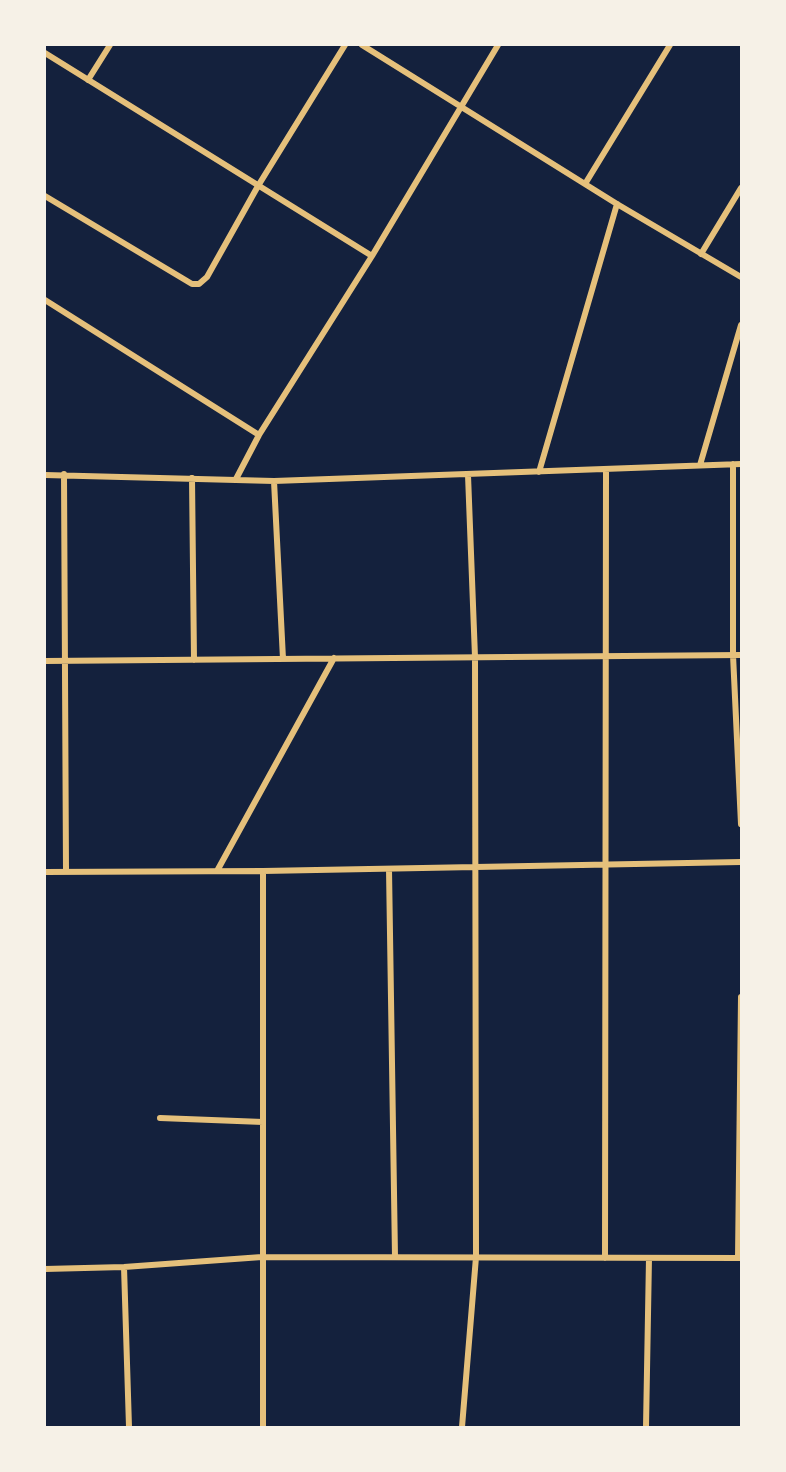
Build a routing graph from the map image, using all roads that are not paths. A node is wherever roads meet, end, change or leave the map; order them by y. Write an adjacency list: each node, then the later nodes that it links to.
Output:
1 (110, 45): 7 (street)
2 (345, 45): 10 (street)
3 (362, 45): 8 (street)
4 (498, 45): 8 (street)
5 (670, 45): 9 (street)
6 (45, 53): 7 (street)
7 (88, 80): 10 (street)
8 (462, 107): 9 (street); 15 (street)
9 (585, 184): 13 (street)
10 (258, 186): 12 (street); 15 (street)
11 (741, 188): 14 (street)
12 (45, 196)
13 (616, 204): 14 (street); 24 (street)
14 (701, 254): 16 (street)
15 (372, 256): 19 (street)
16 (741, 277)
17 (45, 300): 19 (street)
18 (741, 325): 22 (street)
19 (259, 435): 29 (street)
20 (733, 464): 21 (street); 22 (street); 31 (street)
21 (741, 464)
22 (700, 465): 23 (street)
23 (606, 469): 24 (street); 33 (street)
24 (539, 472): 27 (street)
25 (64, 474): 26 (street); 28 (street); 39 (street)
26 (45, 475)
27 (468, 475): 30 (street); 34 (street)
28 (192, 478): 29 (street); 37 (street)
29 (236, 479): 30 (street)
30 (274, 481): 36 (street)
31 (733, 655): 32 (street); 33 (street); 40 (street)
32 (741, 655)
33 (605, 656): 34 (street); 42 (street)
34 (476, 657): 35 (street); 43 (street)
35 (334, 658): 36 (street); 46 (street)
36 (283, 659): 37 (street)
37 (194, 660): 39 (street)
38 (45, 661): 39 (street)
39 (64, 661): 45 (street)
40 (741, 824)
41 (741, 862): 42 (street)
42 (606, 865): 43 (street); 55 (street)
43 (475, 867): 44 (street); 54 (street)
44 (389, 869): 47 (street); 53 (street)
45 (66, 871): 46 (street); 48 (street)
46 (217, 871): 47 (street)
47 (263, 871): 51 (street)
48 (45, 872)
49 (741, 997): 57 (street)
50 (160, 1118): 51 (street)
51 (263, 1122): 52 (street)
52 (262, 1257): 53 (street); 58 (street); 61 (street)
53 (394, 1257): 54 (street)
54 (476, 1257): 55 (street); 62 (street)
55 (605, 1258): 56 (street)
56 (649, 1258): 57 (street); 63 (street)
57 (739, 1258)
58 (124, 1267): 59 (street); 60 (street)
59 (45, 1269)
60 (129, 1427)
61 (263, 1427)
62 (462, 1427)
63 (646, 1427)

